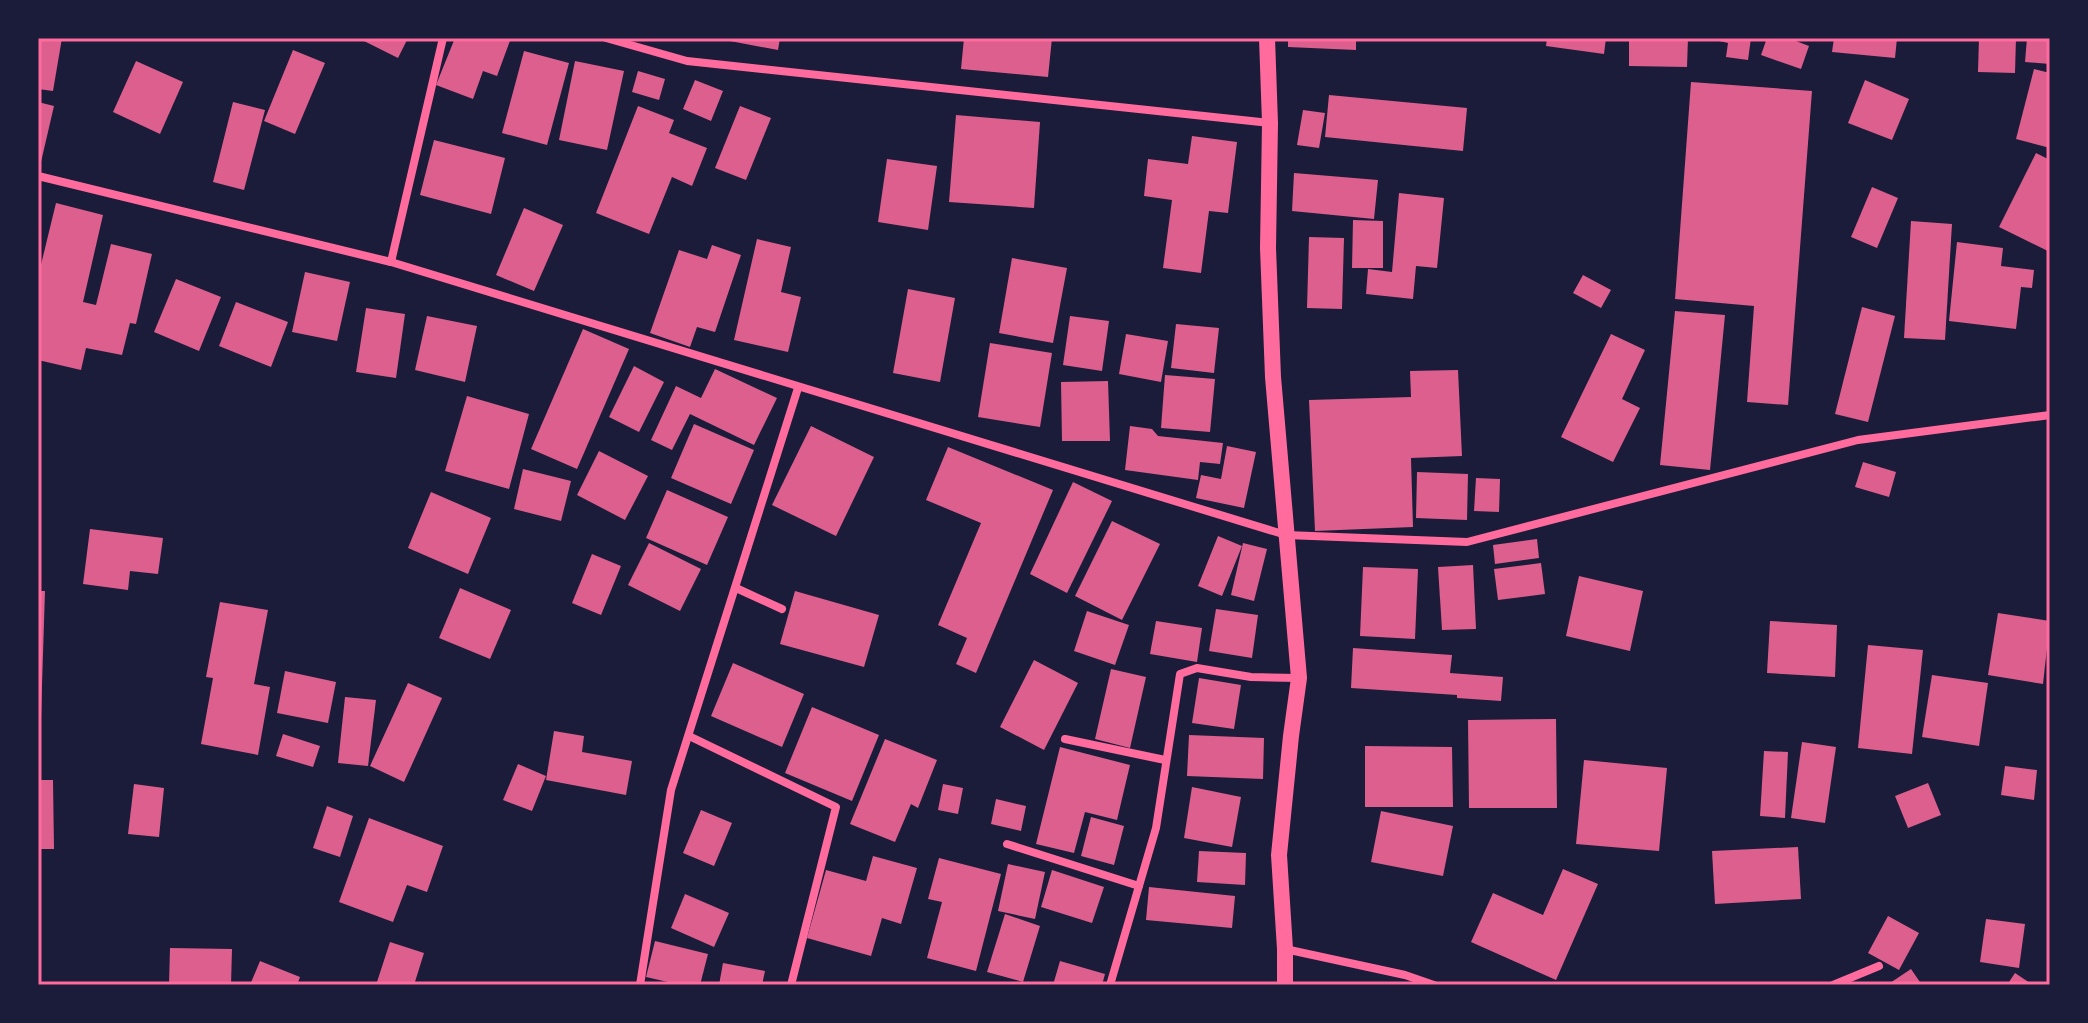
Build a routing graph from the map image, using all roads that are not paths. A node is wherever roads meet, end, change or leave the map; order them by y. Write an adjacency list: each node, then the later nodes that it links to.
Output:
1 (443, 38): 6 (street)
2 (606, 38): 4 (street)
3 (1267, 38): 4 (main road)
4 (1270, 123): 9 (main road)
5 (38, 176): 6 (street)
6 (391, 262): 7 (street)
7 (798, 388): 9 (street); 10 (street)
8 (2050, 415): 9 (street)
9 (1286, 535): 12 (main road)
10 (736, 588): 11 (street); 13 (street)
11 (782, 609)
12 (1299, 678): 15 (street); 18 (main road)
13 (689, 736): 20 (street); 21 (street)
14 (1065, 739): 15 (street)
15 (1165, 760): 17 (street)
16 (1007, 844): 17 (street)
17 (1139, 886): 22 (street)
18 (1285, 949): 23 (main road); 24 (street)
19 (1879, 966): 25 (street)
20 (640, 985)
21 (791, 985)
22 (1110, 985)
23 (1285, 985)
24 (1434, 985)
25 (1833, 985)

